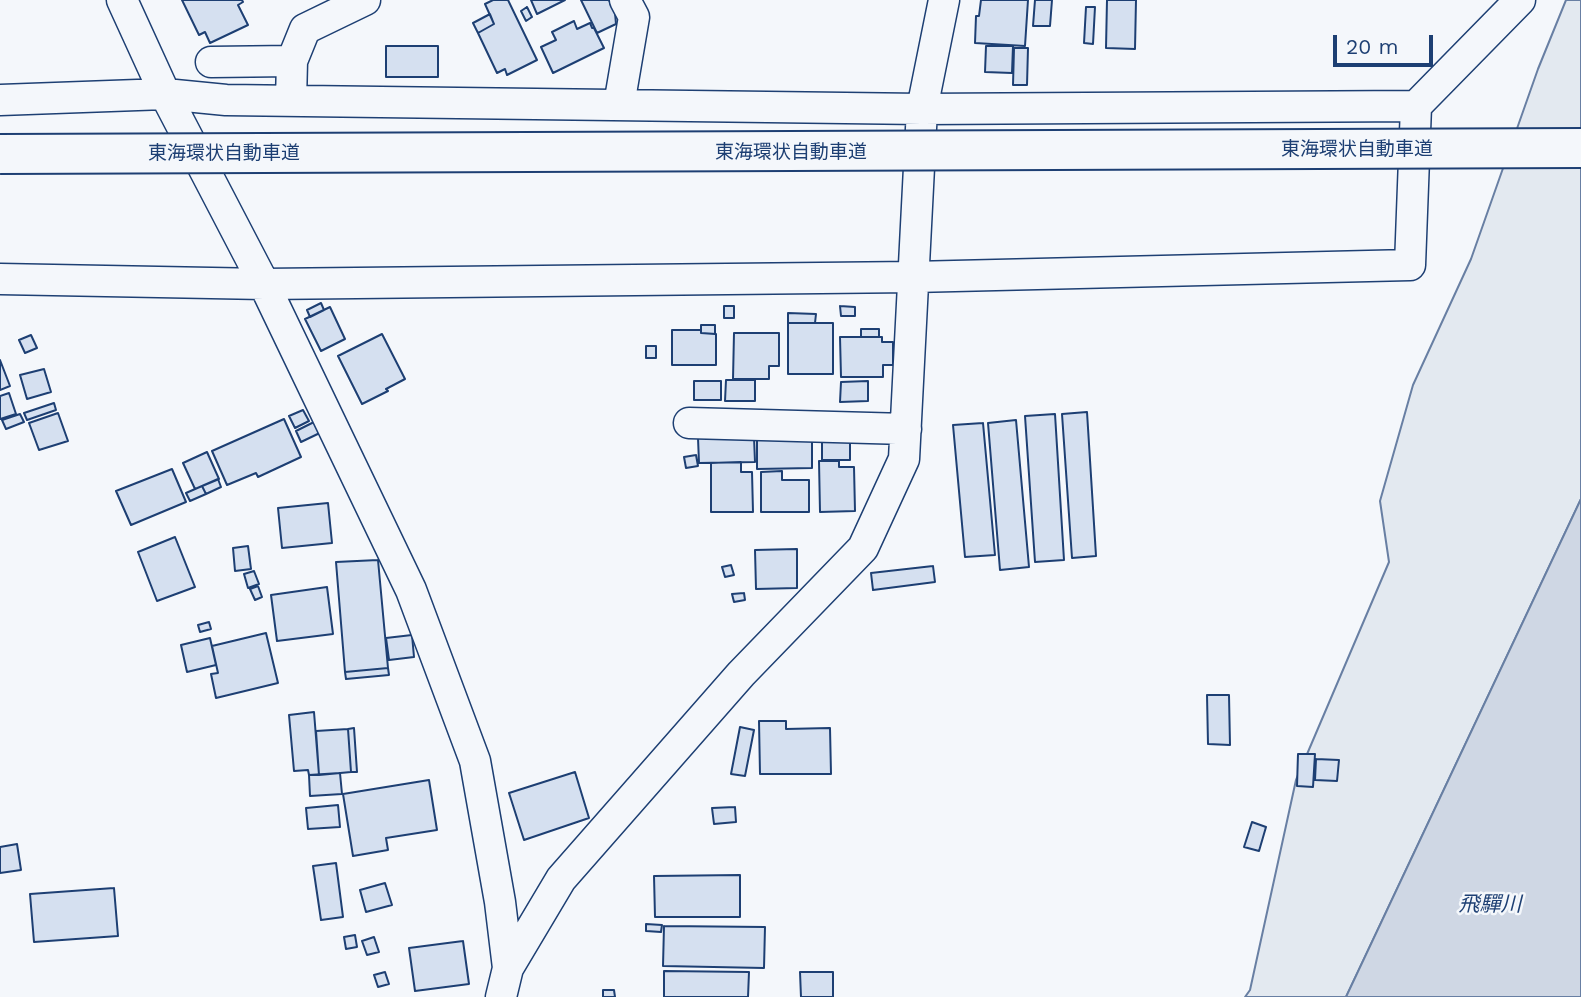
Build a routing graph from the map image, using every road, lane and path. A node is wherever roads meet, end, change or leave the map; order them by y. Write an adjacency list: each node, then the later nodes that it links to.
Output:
1 (122, 0): 8 (street)
2 (365, 0): 6 (street)
3 (944, 0): 13 (street)
4 (1520, 0): 12 (street)
5 (633, 6): 11 (street)
6 (292, 61): 7 (street); 10 (street)
7 (211, 62)
8 (165, 94): 9 (street); 10 (street); 18 (street)
9 (0, 100)
10 (291, 101): 11 (street)
11 (619, 105): 13 (street)
12 (1416, 106): 13 (street); 16 (street)
13 (922, 109): 16 (street)
14 (1581, 148): 15 (highway, 東海環状自動車道, bridge)
15 (0, 153)
16 (913, 277): 18 (street); 20 (street)
17 (0, 279): 18 (street)
18 (264, 284): 21 (street)
19 (689, 423): 20 (street)
20 (906, 429): 21 (street)
21 (508, 968): 22 (street)
22 (501, 997)

